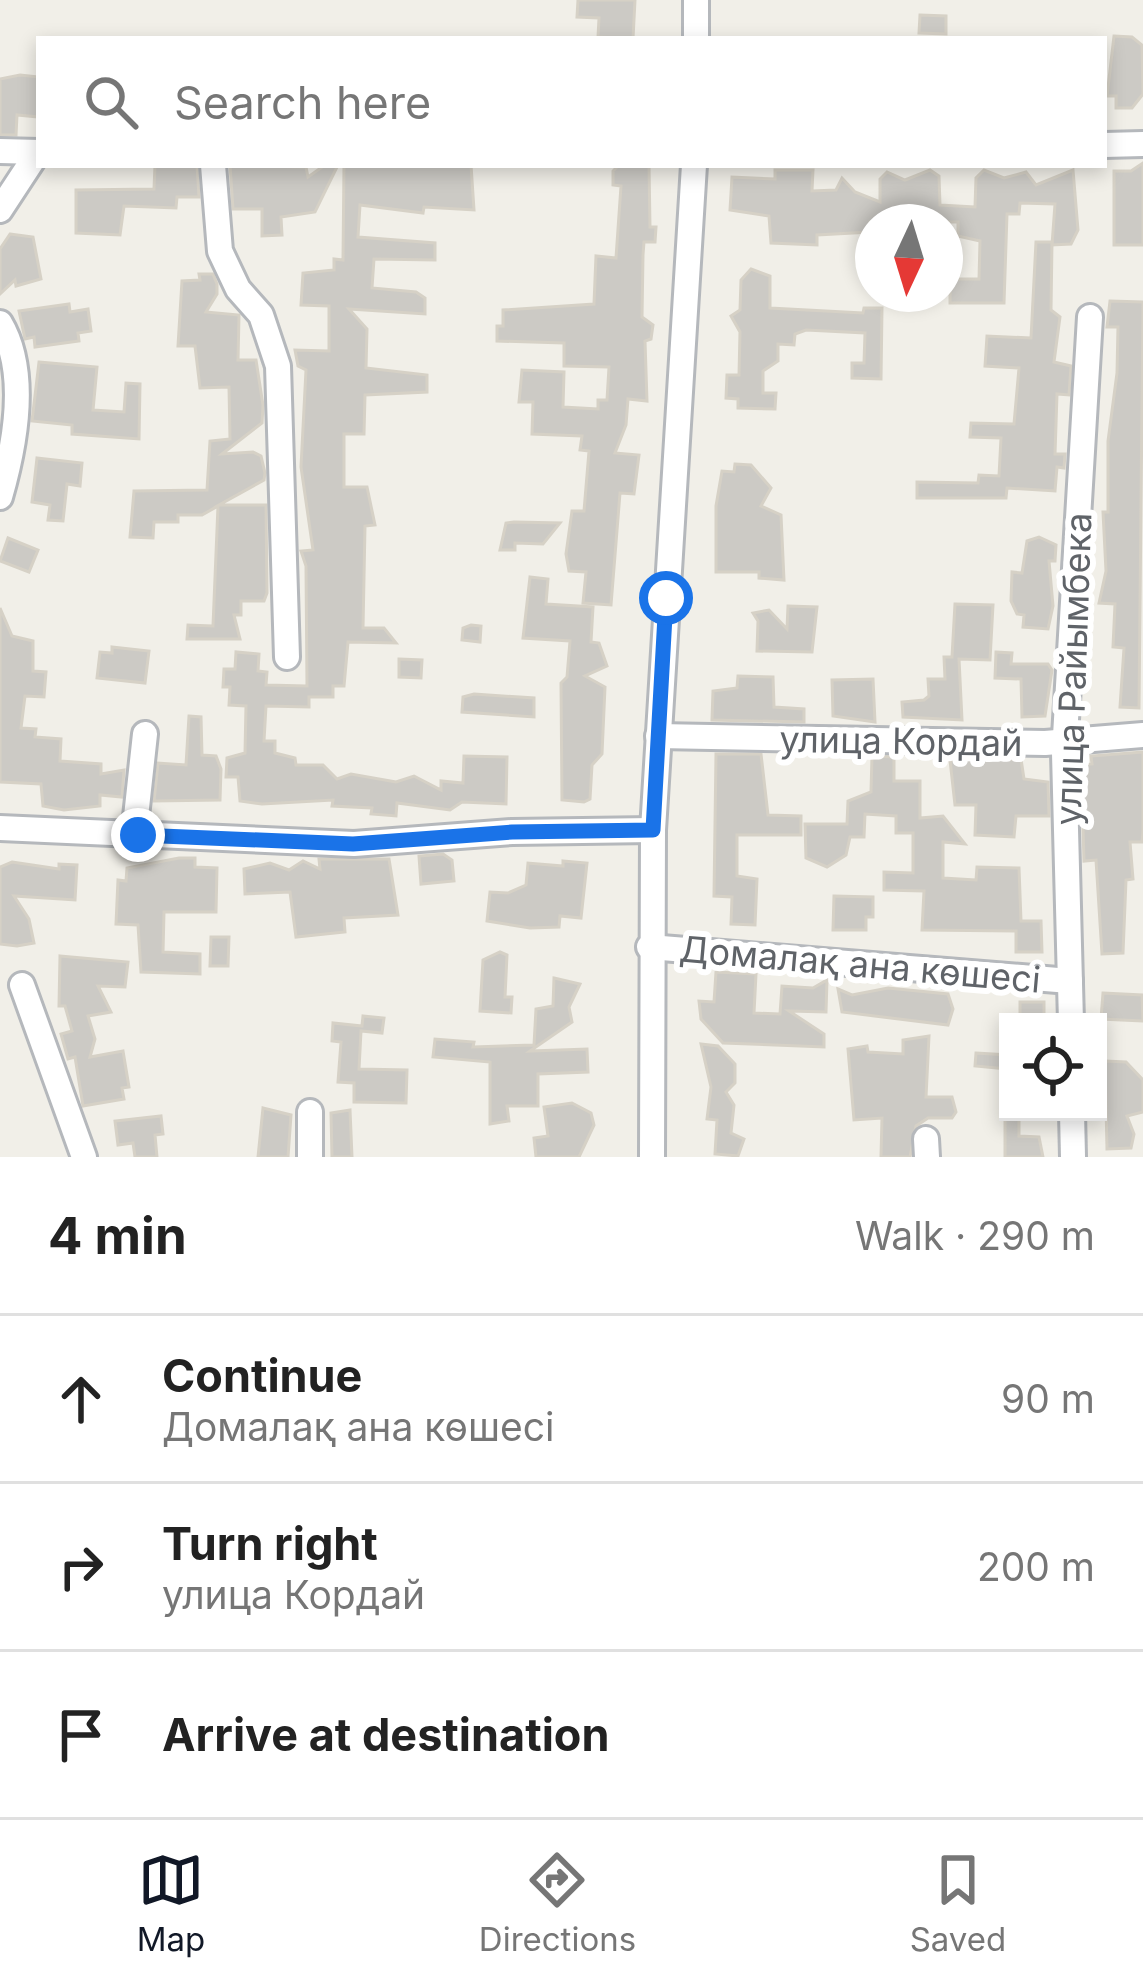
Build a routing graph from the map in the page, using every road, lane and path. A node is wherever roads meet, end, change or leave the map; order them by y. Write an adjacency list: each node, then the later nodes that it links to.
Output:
1 (696, 0): 2 (street)
2 (695, 36)
3 (1143, 144): 4 (street)
4 (1107, 145)
5 (0, 152): 6 (street)
6 (36, 152)
7 (36, 155): 10 (street)
8 (213, 168): 14 (street)
9 (694, 168): 17 (street, Домалақ ана көшесі)
10 (0, 210)
11 (1090, 317): 18 (street, улица Райымбека)
12 (0, 323): 13 (street)
13 (0, 496)
14 (287, 657)
15 (145, 734): 21 (street)
16 (1143, 735): 18 (street, улица Кордай)
17 (658, 736): 18 (street, улица Кордай); 20 (street, Домалақ ана көшесі)
18 (1066, 741): 23 (street, улица Райымбека)
19 (4, 828): 21 (street)
20 (653, 830): 21 (street); 22 (street, Домалақ ана көшесі)
21 (134, 835)
22 (650, 947): 23 (street, Домалақ ана көшесі); 30 (street, Домалақ ана көшесі)
23 (1070, 981): 25 (street, улица Райымбека)
24 (22, 985): 28 (street)
25 (1071, 1013)
26 (310, 1112): 29 (street)
27 (1072, 1121): 31 (street)
28 (84, 1157)
29 (310, 1157)
30 (652, 1157)
31 (1072, 1157)

